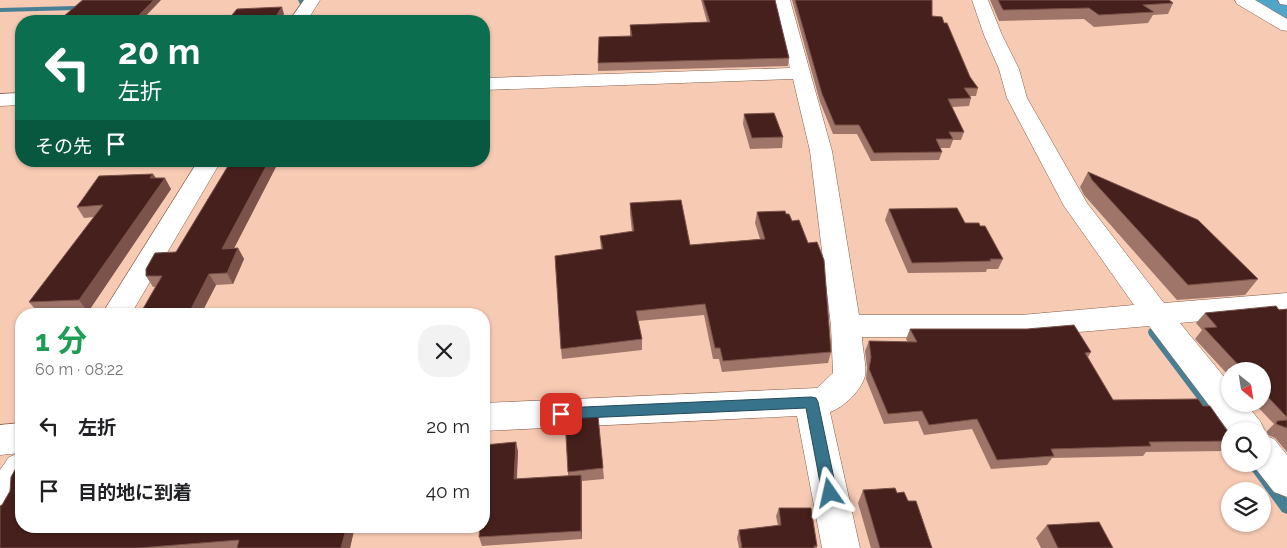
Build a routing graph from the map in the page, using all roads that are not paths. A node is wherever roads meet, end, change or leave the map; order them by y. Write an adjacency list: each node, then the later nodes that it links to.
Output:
1 (312, 0): 5 (street)
2 (782, 0): 7 (street)
3 (980, 0): 14 (street)
4 (1243, 0): 6 (street)
5 (302, 15)
6 (1287, 26)
7 (801, 73): 8 (street); 15 (street)
8 (490, 84)
9 (15, 99): 10 (street)
10 (0, 100)
11 (206, 167): 13 (street)
12 (1287, 304): 14 (street)
13 (120, 308)
14 (1156, 314): 15 (street); 18 (street)
15 (846, 326): 16 (street)
16 (811, 402): 17 (street); 25 (street)
17 (490, 417)
18 (1241, 422)
19 (15, 439): 20 (street)
20 (0, 440)
21 (1271, 461): 23 (street)
22 (15, 478): 24 (street)
23 (1287, 481)
24 (0, 502)
25 (841, 548)

